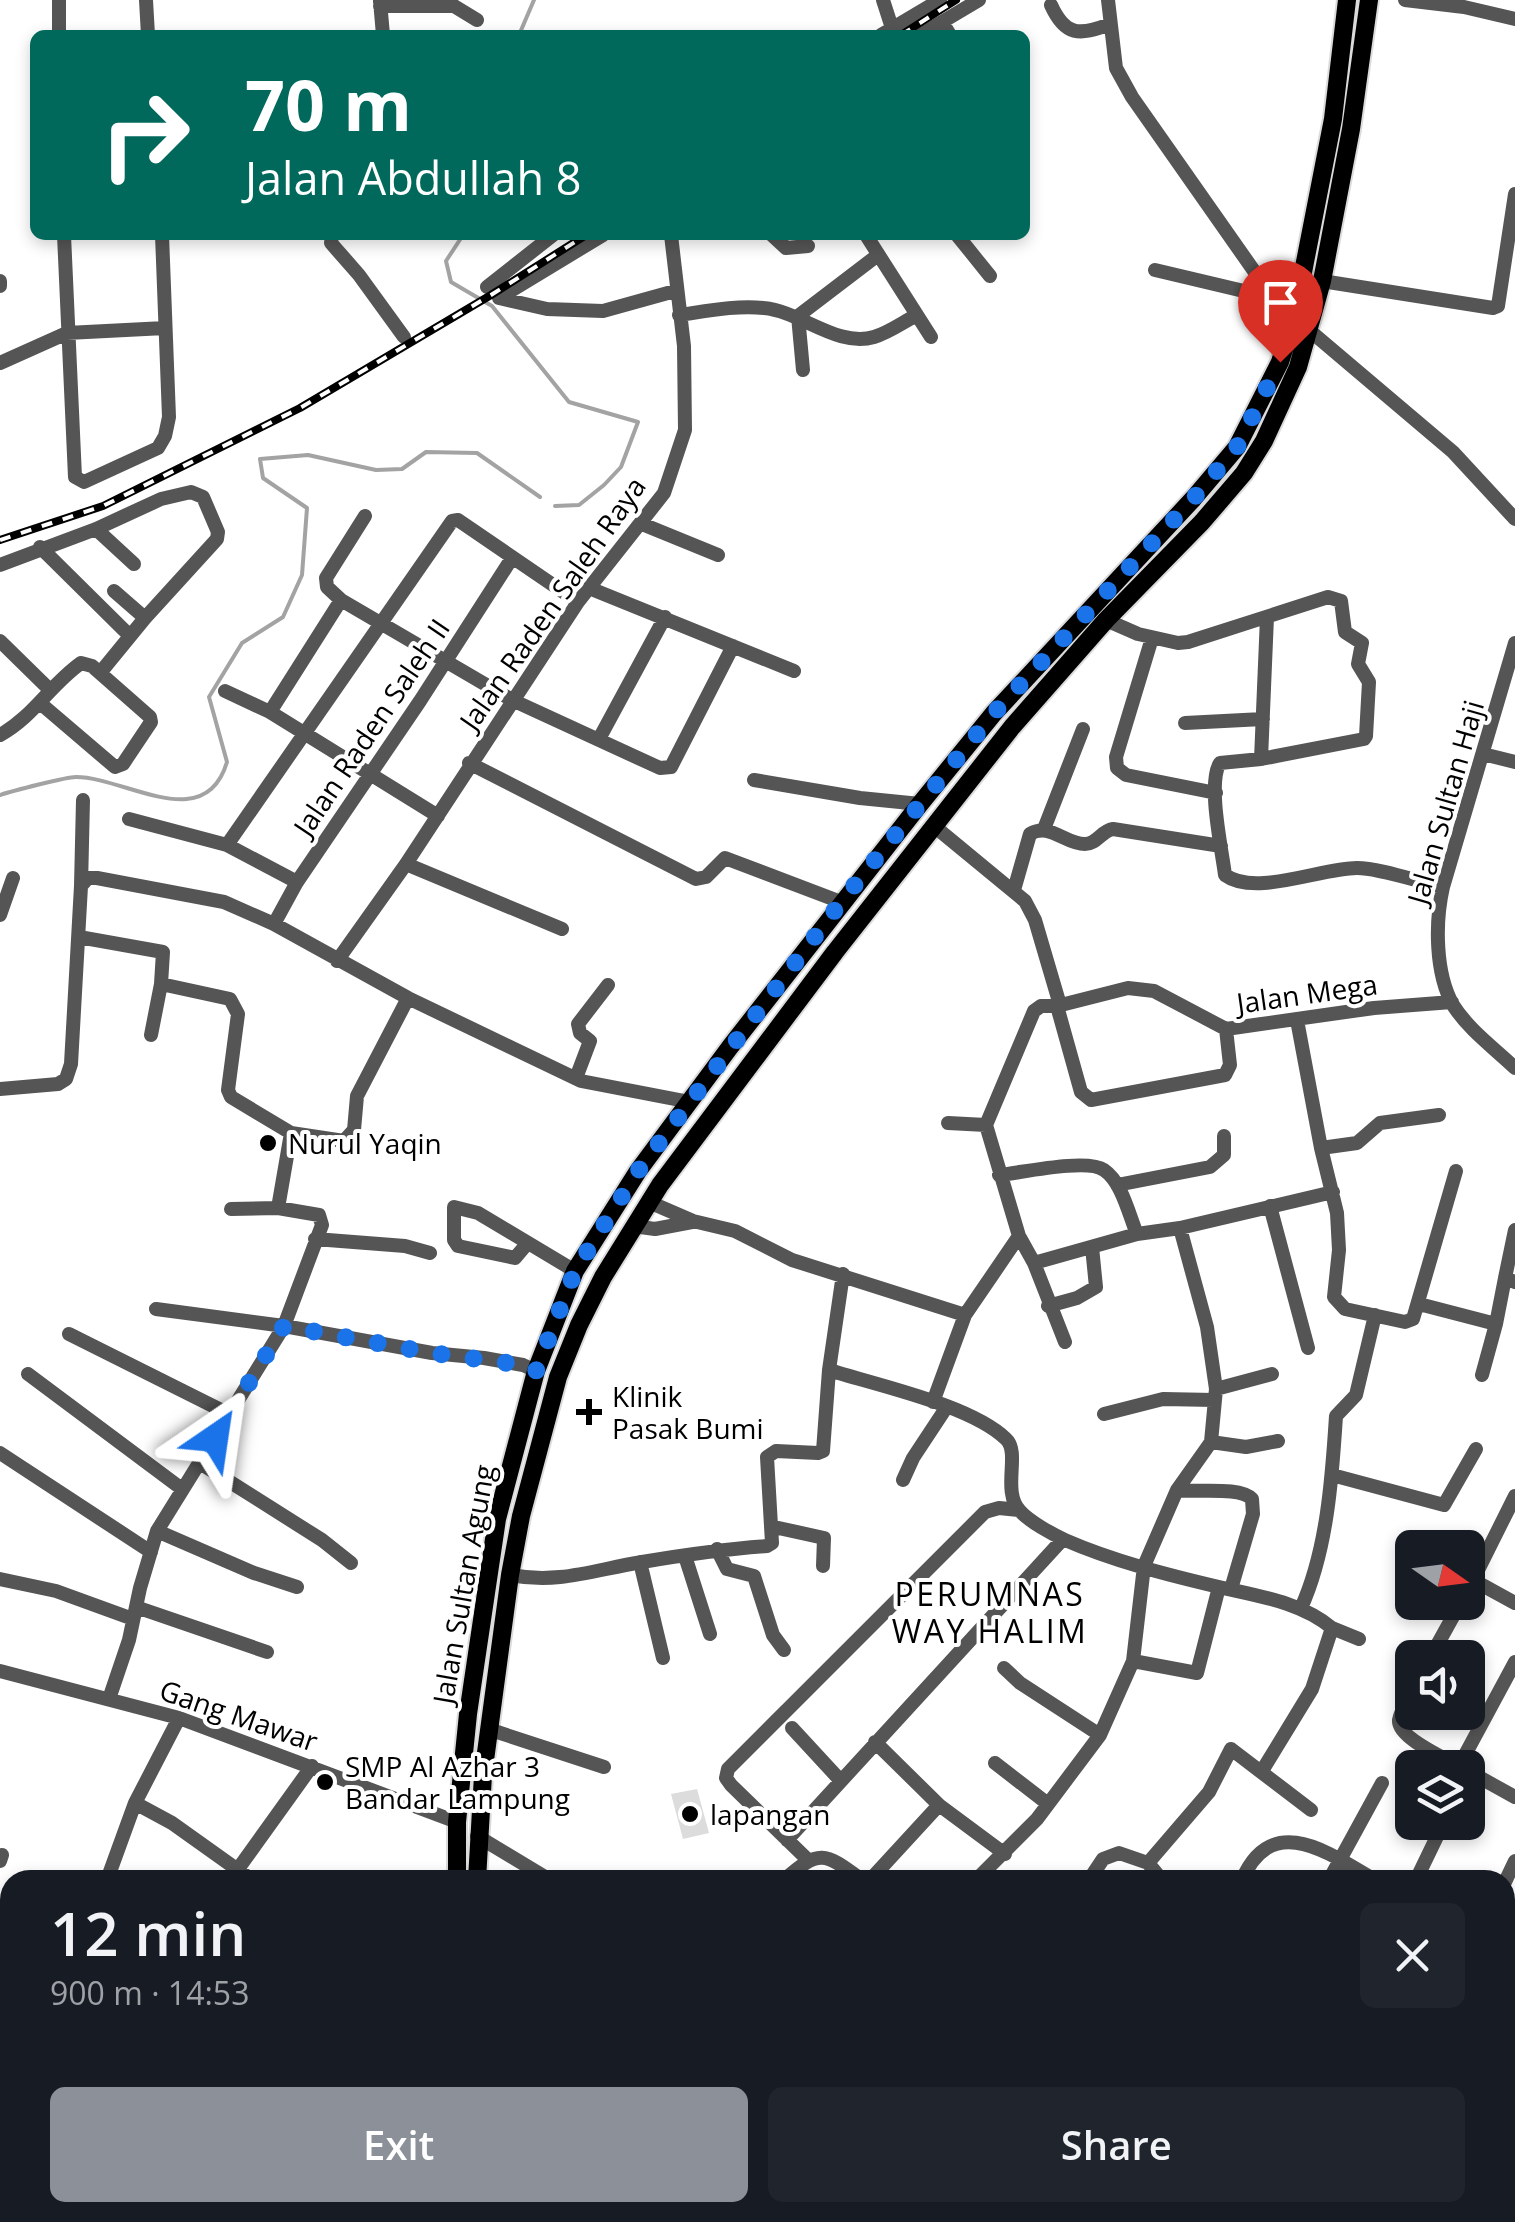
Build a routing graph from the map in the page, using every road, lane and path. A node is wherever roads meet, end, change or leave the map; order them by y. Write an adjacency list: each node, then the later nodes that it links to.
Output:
1 (59, 0): 16 (street)
2 (146, 0): 17 (street)
3 (883, 0): 19 (street)
4 (940, 0): 20 (street)
5 (979, 0): 15 (street)
6 (1108, 0): 14 (street)
7 (1406, 0): 10 (street)
8 (1358, 1): 35 (main road, Jalan Sultan Agung); 42 (main road, Jalan Sultan Agung)
9 (380, 3): 13 (street); 18 (street)
10 (1467, 4): 12 (street)
11 (1051, 5): 14 (street)
12 (1515, 19)
13 (477, 20)
14 (1110, 24): 38 (street)
15 (946, 28)
16 (59, 30)
17 (148, 30)
18 (383, 30)
19 (887, 30)
20 (890, 30)
21 (1515, 194): 35 (street)
22 (64, 240): 44 (street)
23 (162, 240): 43 (street)
24 (331, 240): 45 (street)
25 (547, 240): 36 (street)
26 (594, 240): 37 (street)
27 (671, 240): 37 (street, Jalan Raden Saleh Raya)
28 (777, 240): 31 (street)
29 (869, 240): 32 (street)
30 (961, 240): 34 (street)
31 (808, 246)
32 (878, 256): 40 (street); 41 (street)
33 (1156, 270): 38 (street)
34 (990, 276)
35 (1322, 281): 42 (main road, Jalan Sultan Agung)
36 (487, 287)
37 (676, 291): 39 (street, Jalan Raden Saleh Raya)
38 (1273, 298): 42 (street)
39 (679, 314): 40 (street); 51 (street, Jalan Raden Saleh Raya)
40 (798, 316): 41 (street); 48 (street)
41 (916, 316): 46 (street)
42 (1301, 324): 50 (street); 65 (main road, Jalan Sultan Agung); 80 (main road, Jalan Sultan Agung)
43 (165, 328): 44 (street); 44 (street)
44 (67, 333): 47 (street)
45 (404, 337)
46 (931, 337)
47 (0, 364)
48 (803, 370)
49 (364, 516): 60 (street)
50 (1515, 519)
51 (642, 524): 54 (street); 58 (street, Jalan Raden Saleh Raya)
52 (96, 529): 53 (street); 56 (street); 64 (street)
53 (40, 548): 57 (street); 67 (street)
54 (718, 555)
55 (512, 558): 61 (street); 66 (street); 72 (street, Jalan Raden Saleh II)
56 (134, 564)
57 (0, 565)
58 (589, 588): 61 (street, Jalan Raden Saleh Raya); 63 (street)
59 (114, 592): 64 (street)
60 (341, 600): 66 (street); 79 (street)
61 (578, 602): 77 (street, Jalan Raden Saleh Raya)
62 (1268, 616): 68 (street); 81 (street); 89 (street)
63 (665, 617): 71 (street); 87 (street)
64 (144, 618): 67 (street)
65 (1106, 620): 68 (street); 83 (main road, Jalan Sultan Agung)
66 (382, 625): 72 (street); 85 (street)
67 (130, 636): 74 (street)
68 (1152, 638): 94 (street)
69 (0, 641): 75 (street)
70 (1515, 644): 88 (street, Jalan Sultan Haji)
71 (733, 646): 73 (street); 87 (street)
72 (447, 660): 77 (street); 92 (street, Jalan Raden Saleh II)
73 (794, 671)
74 (100, 673): 75 (street); 78 (street)
75 (49, 689): 78 (street)
76 (225, 691): 79 (street)
77 (512, 700): 87 (street); 91 (street, Jalan Raden Saleh Raya)
78 (40, 703): 86 (street)
79 (270, 712): 85 (street)
80 (994, 713): 83 (main road); 96 (main road, Jalan Sultan Agung)
81 (1262, 719): 82 (street); 89 (street)
82 (1185, 723)
83 (1012, 727): 99 (main road, Jalan Sultan Agung)
84 (1083, 729): 100 (street)
85 (304, 733): 92 (street); 101 (street)
86 (0, 735)
87 (599, 740)
88 (1484, 754): 90 (street); 107 (street, Jalan Sultan Haji)
89 (1261, 759): 94 (street)
90 (1515, 762)
91 (469, 763): 97 (street, Jalan Raden Saleh Raya); 109 (street)
92 (372, 773): 97 (street); 105 (street, Jalan Raden Saleh II)
93 (754, 780): 96 (street)
94 (1216, 793): 102 (street)
95 (83, 800): 106 (street)
96 (920, 804): 109 (main road, Jalan Sultan Agung)
97 (438, 816): 103 (street, Jalan Raden Saleh Raya)
98 (129, 820): 101 (street)
99 (934, 826): 108 (street); 115 (main road, Jalan Sultan Agung)
100 (1044, 829): 102 (street); 108 (street)
101 (227, 845): 105 (street)
102 (1220, 846): 107 (street)
103 (406, 864): 112 (street); 116 (street, Jalan Raden Saleh Raya)
104 (13, 878): 110 (street)
105 (297, 882): 111 (street, Jalan Raden Saleh II)
106 (81, 886): 111 (street); 113 (street)
107 (1443, 887): 120 (street, Jalan Sultan Haji)
108 (1014, 890): 121 (street)
109 (841, 902): 114 (main road, Jalan Sultan Agung)
110 (0, 915)
111 (274, 924): 116 (street)
112 (562, 929)
113 (80, 937): 117 (street); 127 (street)
114 (814, 937): 115 (main road); 128 (main road, Jalan Sultan Agung)
115 (835, 952): 138 (main road, Jalan Sultan Agung)
116 (337, 961): 119 (street)
117 (161, 984): 124 (street); 132 (street)
118 (608, 985): 126 (street)
119 (408, 998): 126 (street); 132 (street)
120 (1452, 1002): 122 (street, Jalan Mega); 125 (street, Jalan Sultan Haji)
121 (1058, 1005): 123 (street, Jalan Mega); 123 (street); 131 (street, Jalan Mega)
122 (1298, 1020): 123 (street, Jalan Mega); 134 (street)
123 (1226, 1029)
124 (151, 1036)
125 (1515, 1068)
126 (576, 1078): 128 (street)
127 (0, 1091)
128 (690, 1102): 135 (main road, Jalan Sultan Agung)
129 (1440, 1114): 134 (street)
130 (948, 1123): 131 (street)
131 (986, 1125): 137 (street)
132 (292, 1134): 144 (street)
133 (1224, 1136): 139 (street)
134 (1321, 1148): 140 (street)
135 (638, 1171): 138 (main road); 156 (main road, Jalan Sultan Agung)
136 (1456, 1171): 159 (street)
137 (999, 1175): 139 (street); 150 (street)
138 (660, 1185): 141 (main road, Jalan Sultan Agung)
139 (1116, 1185): 149 (street)
140 (1333, 1192): 142 (street); 164 (street)
141 (649, 1202): 145 (street); 146 (main road, Jalan Sultan Agung)
142 (1270, 1206): 147 (street); 169 (street)
143 (231, 1208): 144 (street)
144 (278, 1208): 151 (street)
145 (692, 1222): 146 (street); 157 (street)
146 (633, 1226): 201 (main road, Jalan Sultan Agung)
147 (1180, 1228): 149 (street); 175 (street)
148 (1515, 1230): 158 (street)
149 (1137, 1234): 153 (street)
150 (1019, 1236): 155 (street); 163 (street)
151 (315, 1239): 154 (street); 166 (street)
152 (526, 1244): 152 (street); 156 (street)
153 (1092, 1247): 155 (street); 160 (street)
154 (430, 1253)
155 (1034, 1264): 160 (street)
156 (575, 1271): 171 (main road, Jalan Sultan Agung)
157 (843, 1274): 163 (street); 170 (street)
158 (1510, 1280): 165 (street)
159 (1418, 1304): 164 (street); 165 (street)
160 (1048, 1306): 168 (street)
161 (156, 1308): 166 (street)
162 (1515, 1310): 165 (street)
163 (965, 1315): 176 (street)
164 (1375, 1315): 184 (street)
165 (1497, 1321): 174 (street)
166 (284, 1326): 171 (street); 177 (street)
167 (69, 1334): 177 (street)
168 (1066, 1342)
169 (1308, 1348)
170 (828, 1370): 176 (street); 190 (street)
171 (536, 1371): 240 (main road, Jalan Sultan Agung)
172 (28, 1374): 186 (street)
173 (1272, 1374): 175 (street)
174 (1482, 1375)
175 (1215, 1395): 178 (street); 180 (street)
176 (940, 1405): 185 (street); 189 (street)
177 (229, 1414): 183 (street)
178 (1104, 1414)
179 (1278, 1440): 180 (street)
180 (1211, 1442): 187 (street)
181 (1476, 1449): 184 (street)
182 (0, 1454): 194 (street)
183 (200, 1463): 186 (street); 198 (street)
184 (1332, 1475): 207 (street)
185 (904, 1480)
186 (182, 1489): 191 (street)
187 (1176, 1490): 200 (street); 204 (street)
188 (1515, 1496): 195 (street)
189 (1018, 1510): 192 (street); 242 (street)
190 (774, 1528): 193 (street); 199 (street)
191 (157, 1531): 194 (street); 203 (street)
192 (1063, 1540): 200 (street); 225 (street)
193 (717, 1549): 196 (street); 212 (street)
194 (152, 1552): 208 (street)
195 (1485, 1555)
196 (685, 1556): 197 (street); 210 (street)
197 (640, 1562): 201 (street); 214 (street)
198 (352, 1563)
199 (823, 1566)
200 (1144, 1566): 204 (street); 215 (street)
201 (510, 1575): 222 (main road, Jalan Sultan Agung)
202 (0, 1579): 208 (street)
203 (296, 1586)
204 (1225, 1588): 207 (street); 215 (street)
205 (1485, 1591): 206 (street)
206 (1515, 1602)
207 (1301, 1608): 209 (street)
208 (135, 1613): 213 (street); 219 (street)
209 (1332, 1628): 211 (street); 231 (street)
210 (710, 1634)
211 (1359, 1639)
212 (784, 1650)
213 (267, 1652)
214 (664, 1658)
215 (1133, 1661): 224 (street)
216 (1515, 1662): 227 (street)
217 (1004, 1668): 224 (street)
218 (0, 1672): 219 (street, Gang Mawar)
219 (109, 1698): 220 (street, Gang Mawar)
220 (179, 1718): 229 (street, Gang Mawar); 236 (street)
221 (792, 1728): 232 (street)
222 (488, 1729): 230 (street); 241 (main road, Jalan Sultan Agung)
223 (1402, 1730): 226 (street)
224 (1100, 1736): 237 (street)
225 (875, 1742): 232 (street); 238 (street)
226 (1431, 1750)
227 (1472, 1750)
228 (995, 1762): 237 (street)
229 (312, 1766): 240 (street, Gang Mawar); 248 (street)
230 (604, 1768)
231 (1262, 1771): 239 (street); 247 (street)
232 (840, 1780): 242 (street)
233 (1485, 1780): 235 (street)
234 (1382, 1783): 246 (street)
235 (1515, 1797)
236 (134, 1803): 248 (street); 249 (street)
237 (1048, 1804): 244 (street)
238 (938, 1805): 244 (street); 255 (street)
239 (1310, 1810)
240 (457, 1822): 250 (main road, Jalan Sultan Agung)
241 (477, 1836): 251 (main road, Jalan Sultan Agung); 252 (street)
242 (787, 1840): 245 (street)
243 (1435, 1840): 262 (street)
244 (1005, 1854): 256 (street)
245 (807, 1860): 253 (street); 254 (street)
246 (1340, 1860): 259 (street); 260 (street); 261 (street)
247 (1148, 1864): 257 (street); 258 (street)
248 (238, 1869)
249 (111, 1870)
250 (457, 1870)
251 (477, 1870)
252 (533, 1870)
253 (796, 1870)
254 (848, 1870)
255 (879, 1870)
256 (987, 1870)
257 (1096, 1870)
258 (1153, 1870)
259 (1247, 1870)
260 (1334, 1870)
261 (1358, 1870)
262 (1421, 1870)

